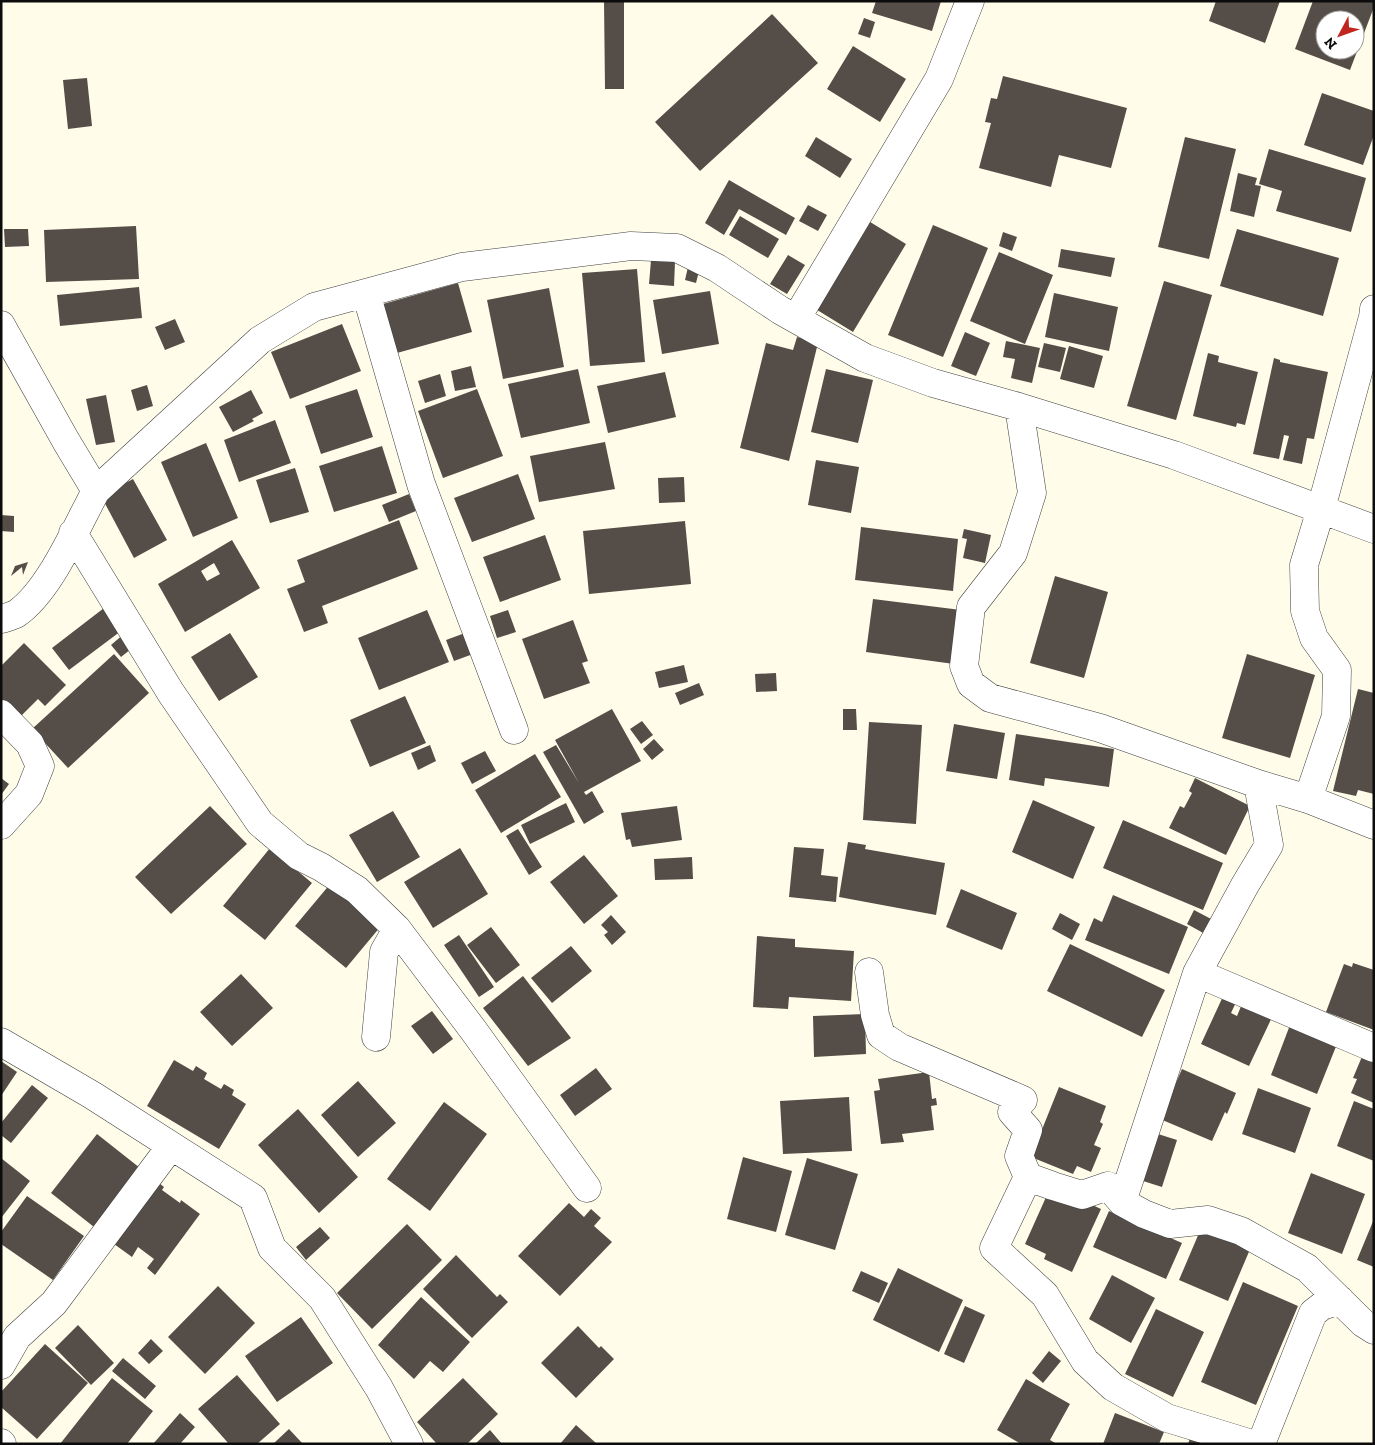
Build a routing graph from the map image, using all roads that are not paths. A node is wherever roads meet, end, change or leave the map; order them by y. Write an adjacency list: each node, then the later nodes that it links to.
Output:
1 (970, 1): 4 (street)
2 (366, 293): 4 (street); 7 (street); 13 (street)
3 (1374, 309): 8 (street)
4 (796, 319): 6 (street)
5 (1, 325): 7 (street)
6 (1019, 406): 8 (street); 14 (street)
7 (96, 491): 10 (street)
8 (1321, 509): 9 (street); 15 (street)
9 (1374, 529)
10 (73, 534): 11 (street); 18 (street)
11 (1, 619)
12 (1, 714): 17 (street)
13 (514, 730)
14 (1258, 784): 15 (street); 20 (street)
15 (1308, 799): 16 (street)
16 (1374, 825)
17 (1, 826)
18 (397, 928): 21 (street); 26 (street)
19 (869, 972): 25 (street)
20 (1198, 973): 23 (street); 27 (street)
21 (376, 1037)
22 (1, 1042): 24 (street)
23 (1374, 1048)
24 (171, 1146): 30 (street); 31 (street)
25 (1028, 1177): 27 (street); 32 (street)
26 (587, 1188)
27 (1122, 1202): 28 (street)
28 (1340, 1300): 29 (street); 33 (street)
29 (1374, 1330)
30 (1, 1366)
31 (409, 1444)
32 (1252, 1444)
33 (1261, 1444)

